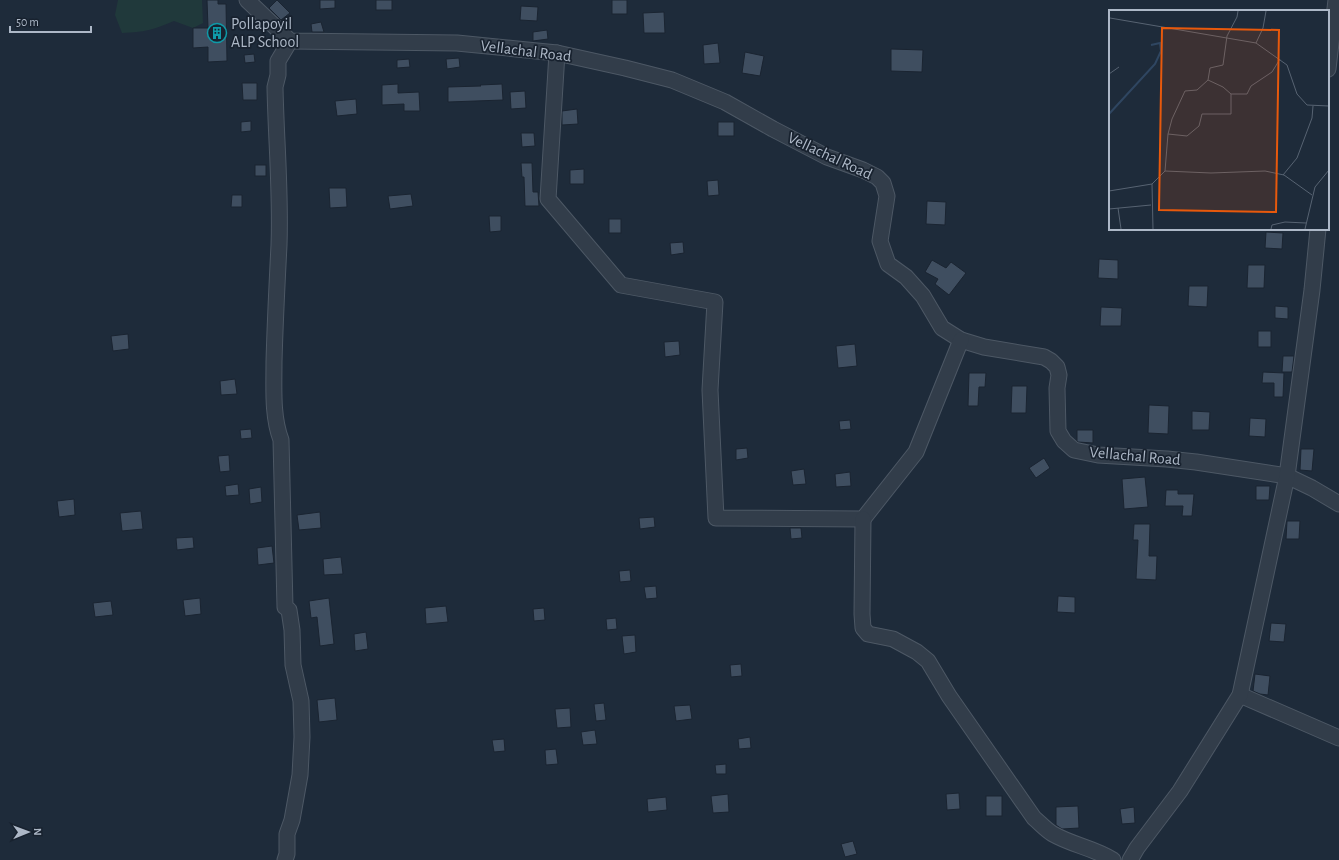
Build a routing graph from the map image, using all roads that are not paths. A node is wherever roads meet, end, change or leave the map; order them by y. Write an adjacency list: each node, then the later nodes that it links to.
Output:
1 (247, 0): 3 (street)
2 (1336, 0): 5 (street)
3 (290, 41): 4 (street, Vellachal Road); 13 (street)
4 (557, 53): 7 (street, Vellachal Road); 10 (street)
5 (1329, 60)
6 (1318, 230): 8 (street)
7 (961, 340): 8 (street, Vellachal Road); 10 (street)
8 (1287, 476): 9 (street, Vellachal Road); 11 (street)
9 (1339, 504)
10 (863, 519): 14 (street)
11 (1240, 695): 12 (street); 15 (street)
12 (1339, 738)
13 (285, 860)
14 (1113, 860)
15 (1130, 860)

